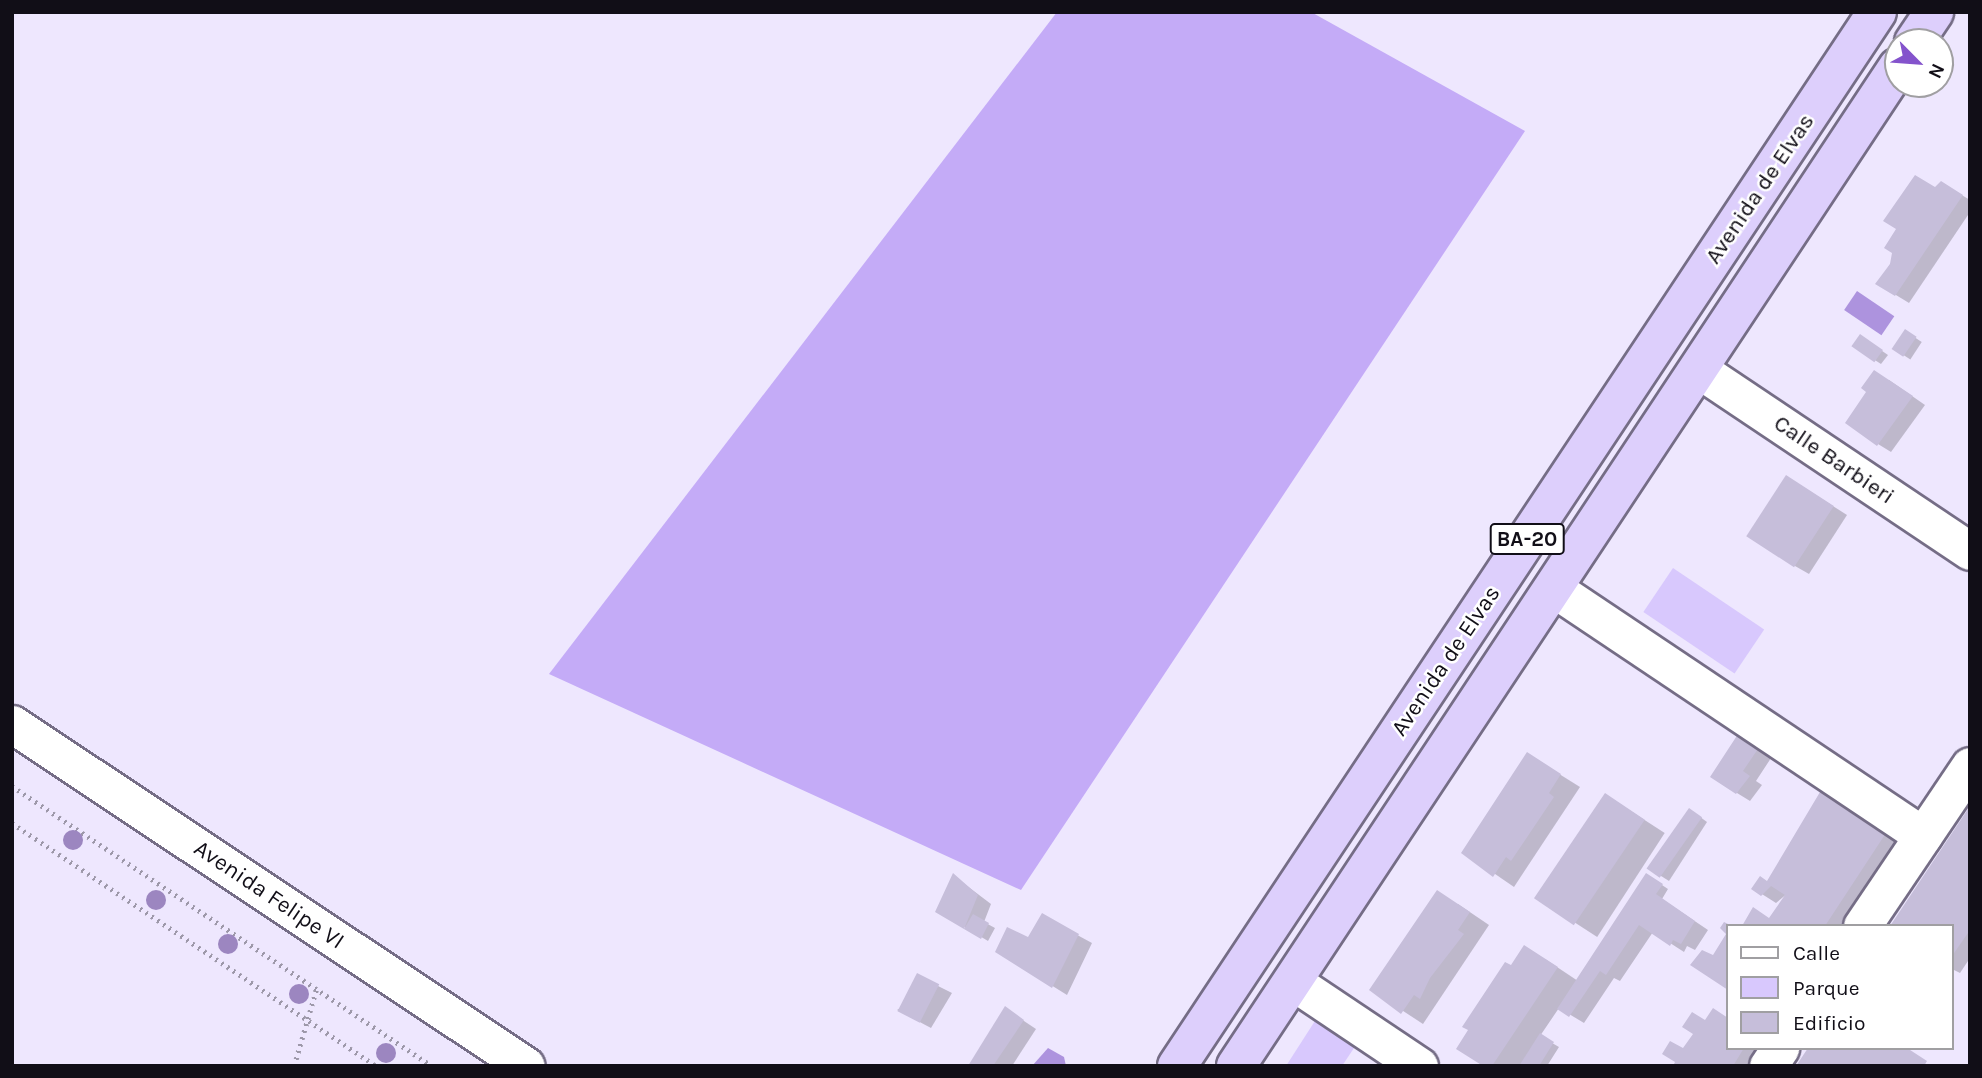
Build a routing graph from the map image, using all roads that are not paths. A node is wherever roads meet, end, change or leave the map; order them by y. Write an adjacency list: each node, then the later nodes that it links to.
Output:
1 (1877, 12): 15 (highway, Avenida de Elvas / BA-20)
2 (1934, 12): 3 (highway)
3 (1923, 28)
4 (1884, 88): 5 (highway, Avenida de Elvas / BA-20)
5 (1698, 369): 6 (street, Calle Barbieri); 7 (highway, Avenida de Elvas / BA-20)
6 (1970, 551)
7 (1553, 588): 10 (street); 12 (highway, Avenida de Elvas / BA-20)
8 (12, 724): 14 (street, Avenida Felipe VI)
9 (1970, 766): 10 (street)
10 (1923, 836): 11 (street)
11 (1863, 924)
12 (1292, 981): 16 (highway, Avenida de Elvas / BA-20); 17 (street)
13 (1779, 1050): 18 (street)
14 (526, 1066)
15 (1177, 1066)
16 (1236, 1066)
17 (1419, 1066)
18 (1768, 1066)

